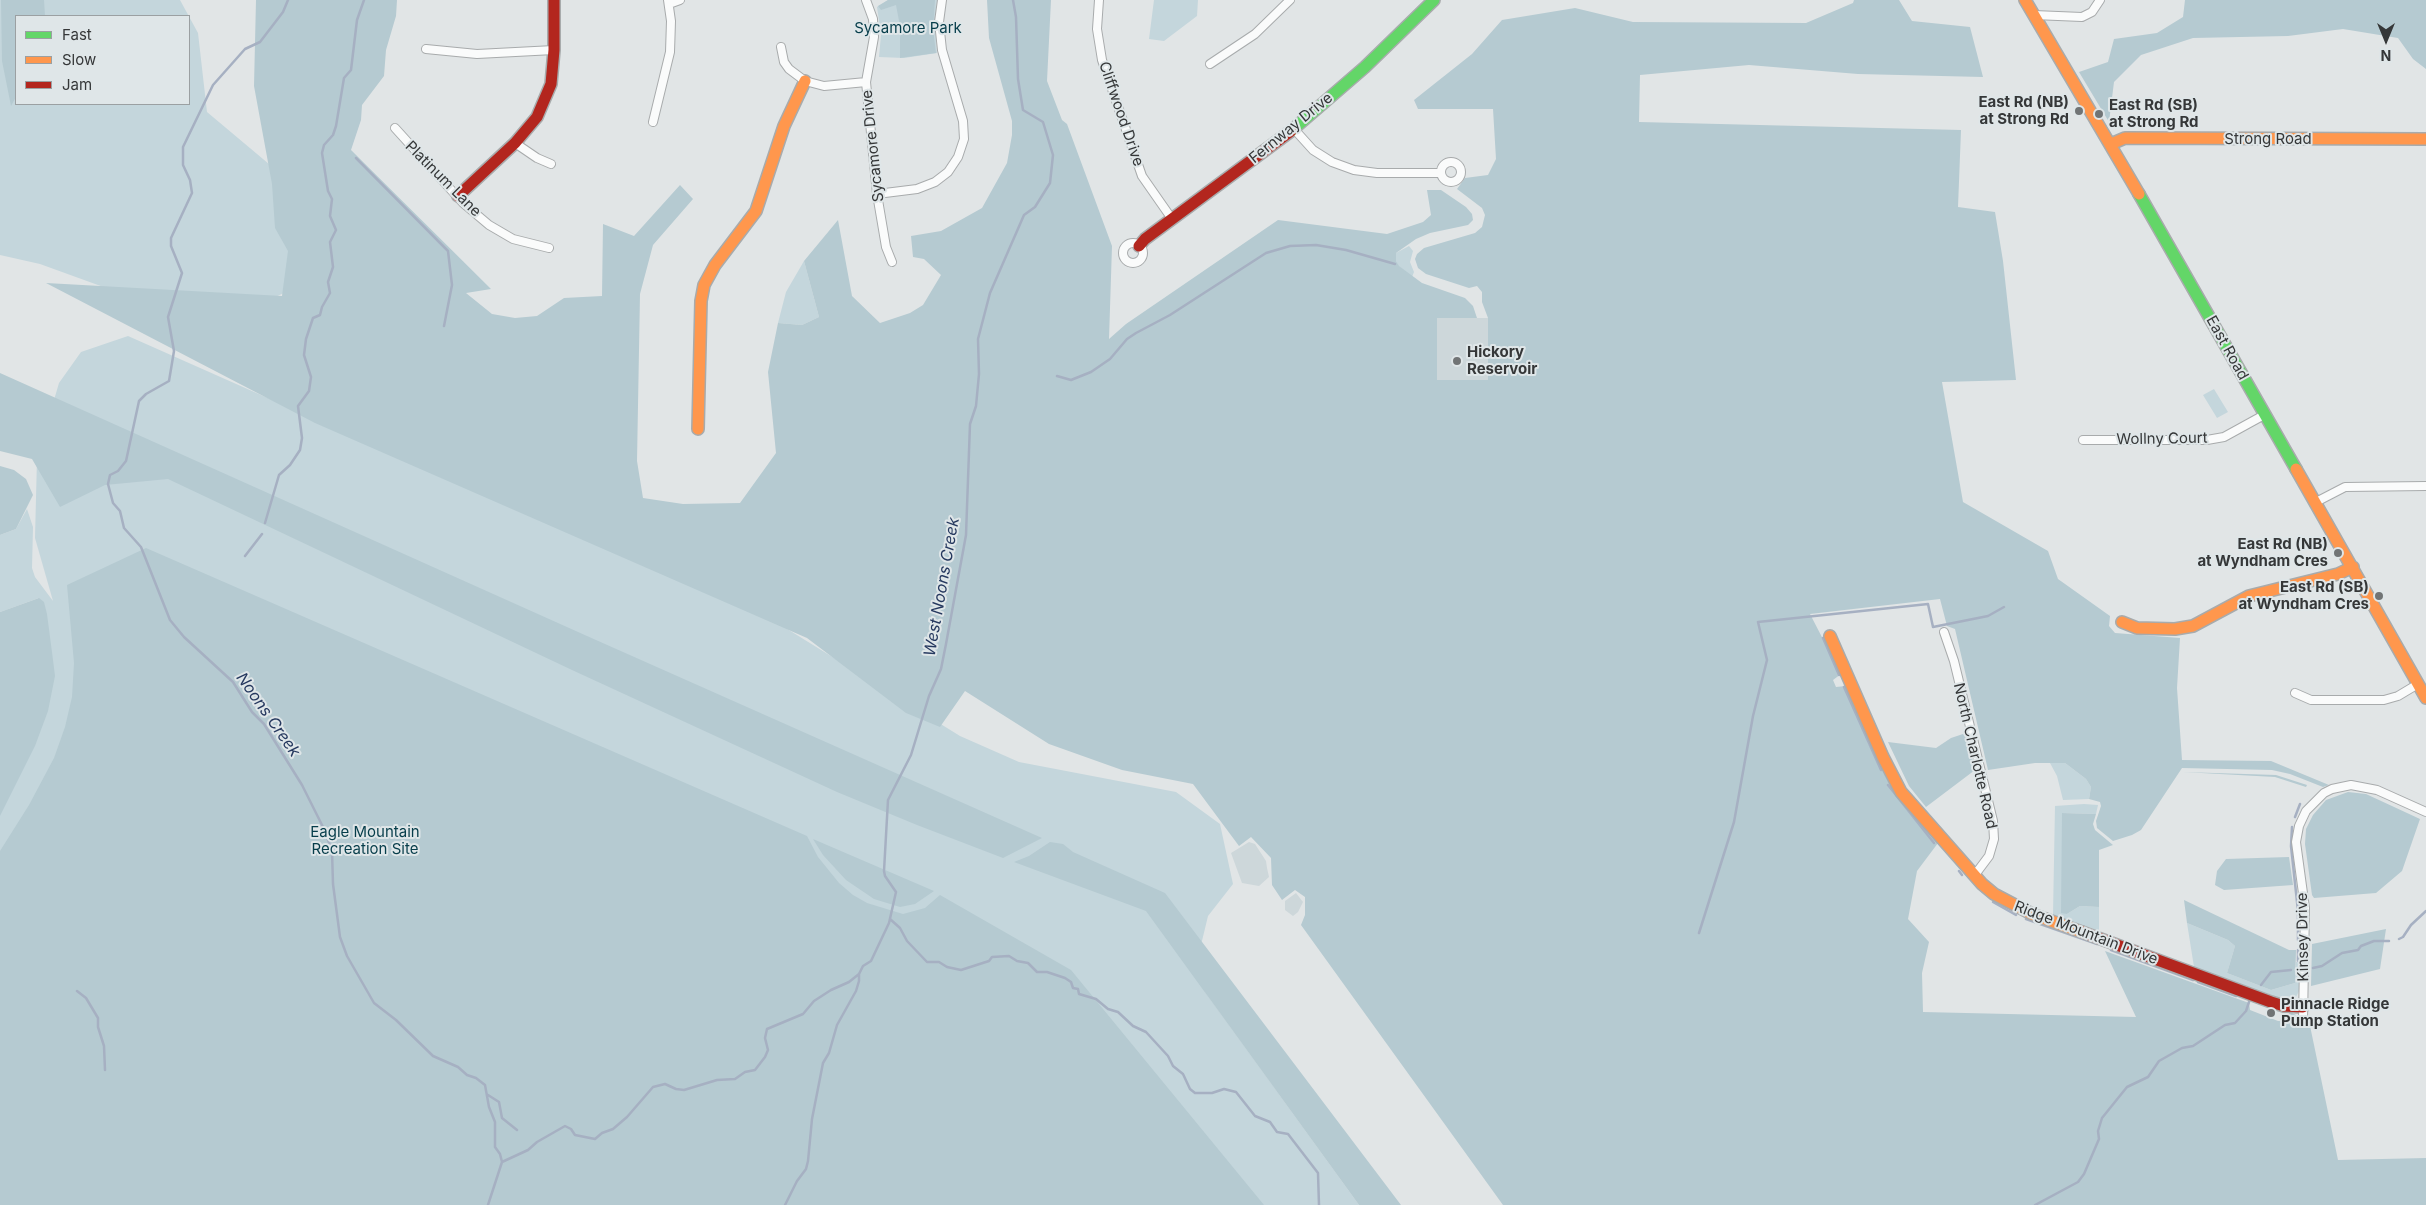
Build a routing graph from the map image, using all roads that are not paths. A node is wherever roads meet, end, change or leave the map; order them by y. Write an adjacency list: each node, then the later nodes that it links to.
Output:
1 (554, 0): 14 (street)
2 (680, 0): 10 (street)
3 (866, 0): 17 (street, Sycamore Drive)
4 (942, 0): 26 (street)
5 (1099, 0): 28 (street, Cliffwood Drive)
6 (1290, 0): 15 (street)
7 (1434, 0): 20 (street, Fernway Drive)
8 (2025, 0): 11 (street, East Road)
9 (2100, 0): 11 (street)
10 (669, 2): 18 (street)
11 (2034, 15): 23 (street, East Road)
12 (781, 47): 16 (street)
13 (426, 49): 14 (street)
14 (554, 50): 22 (street)
15 (1210, 64)
16 (805, 81): 17 (street); 33 (street)
17 (866, 82): 26 (street, Sycamore Drive)
18 (653, 122)
19 (394, 128): 27 (street, Platinum Lane)
20 (1294, 129): 25 (street); 28 (street, Fernway Drive)
21 (2426, 139): 23 (street, Strong Road)
22 (514, 143): 24 (street); 27 (street)
23 (2111, 144): 32 (street, East Road)
24 (551, 164)
25 (1441, 173)
26 (877, 194): 31 (street, Sycamore Drive)
27 (458, 196): 30 (street, Platinum Lane)
28 (1172, 219): 29 (street, Fernway Drive)
29 (1139, 246)
30 (549, 248)
31 (892, 262)
32 (2264, 414): 34 (street, Wollny Court); 36 (street, East Road)
33 (698, 429)
34 (2083, 440)
35 (2426, 486): 36 (street)
36 (2316, 502): 37 (street, East Road)
37 (2353, 567): 38 (street); 41 (street, East Road)
38 (2122, 622)
39 (1944, 632): 45 (street, North Charlotte Road)
40 (1830, 636): 45 (street, Ridge Mountain Drive)
41 (2418, 684): 42 (street); 43 (street, East Road)
42 (2295, 693)
43 (2426, 698)
44 (2426, 812): 46 (street, Kinsey Drive)
45 (1974, 876): 46 (street, Ridge Mountain Drive)
46 (2303, 1008): 47 (street, Kinsey Drive)
47 (2303, 1020)

